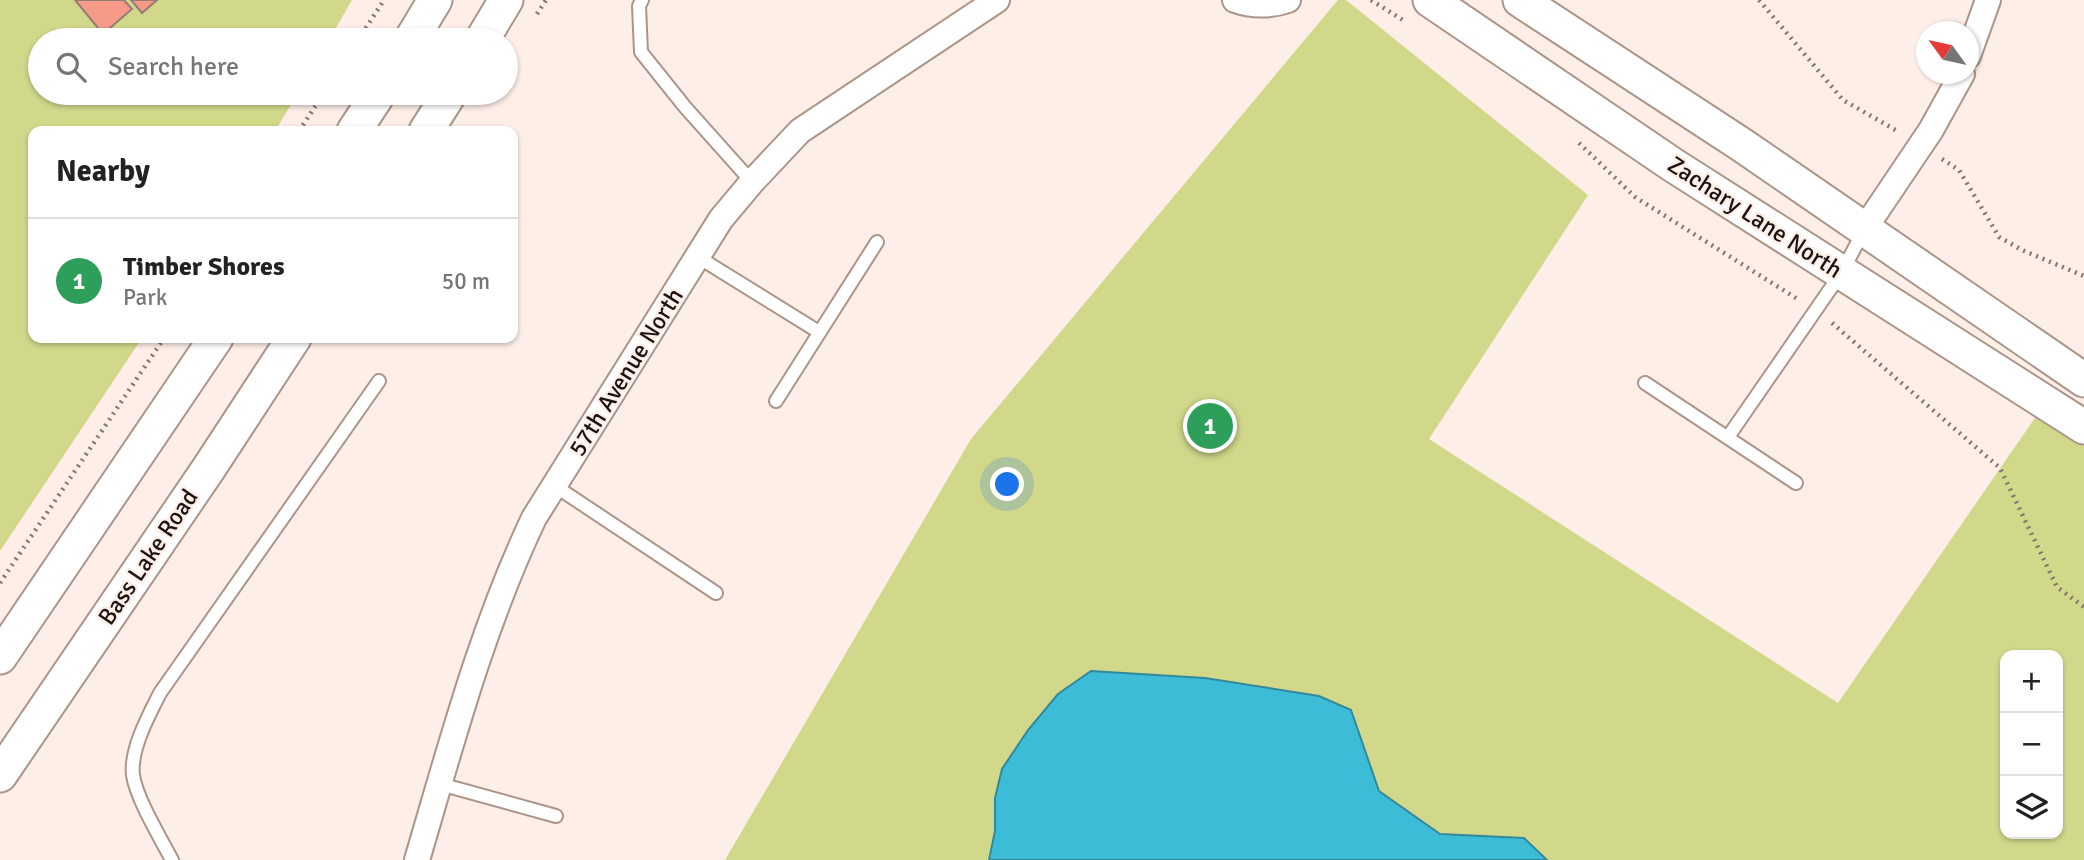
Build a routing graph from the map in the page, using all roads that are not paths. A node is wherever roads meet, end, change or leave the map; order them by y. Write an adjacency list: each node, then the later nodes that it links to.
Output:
1 (435, 0): 11 (street)
2 (506, 0): 12 (street)
3 (642, 0): 18 (lane)
4 (997, 0): 18 (street, 57th Avenue North)
5 (1235, 0): 6 (street)
6 (1288, 0)
7 (1430, 0): 22 (street, Zachary Lane North)
8 (1520, 0): 19 (street, Zachary Lane North)
9 (1988, 0): 10 (street)
10 (1979, 27)
11 (418, 28)
12 (489, 28)
13 (1956, 84): 19 (street)
14 (371, 105): 16 (street)
15 (442, 105): 17 (street)
16 (357, 126)
17 (429, 126)
18 (752, 182): 21 (street, 57th Avenue North)
19 (1865, 228): 22 (lane); 26 (street, Zachary Lane North)
20 (877, 242): 23 (lane)
21 (698, 257): 23 (lane); 33 (street, 57th Avenue North)
22 (1842, 272): 30 (street, Zachary Lane North); 31 (lane)
23 (819, 332): 29 (lane)
24 (213, 343): 35 (street)
25 (291, 343): 36 (street, Bass Lake Road)
26 (2084, 380)
27 (379, 381): 39 (lane)
28 (1645, 383): 31 (lane)
29 (776, 401)
30 (2084, 427)
31 (1728, 437): 32 (lane)
32 (1796, 483)
33 (555, 486): 34 (lane); 37 (street, 57th Avenue North)
34 (716, 593)
35 (0, 657)
36 (0, 775)
37 (440, 784): 38 (lane); 40 (street, 57th Avenue North)
38 (556, 816)
39 (172, 860)
40 (417, 860)

